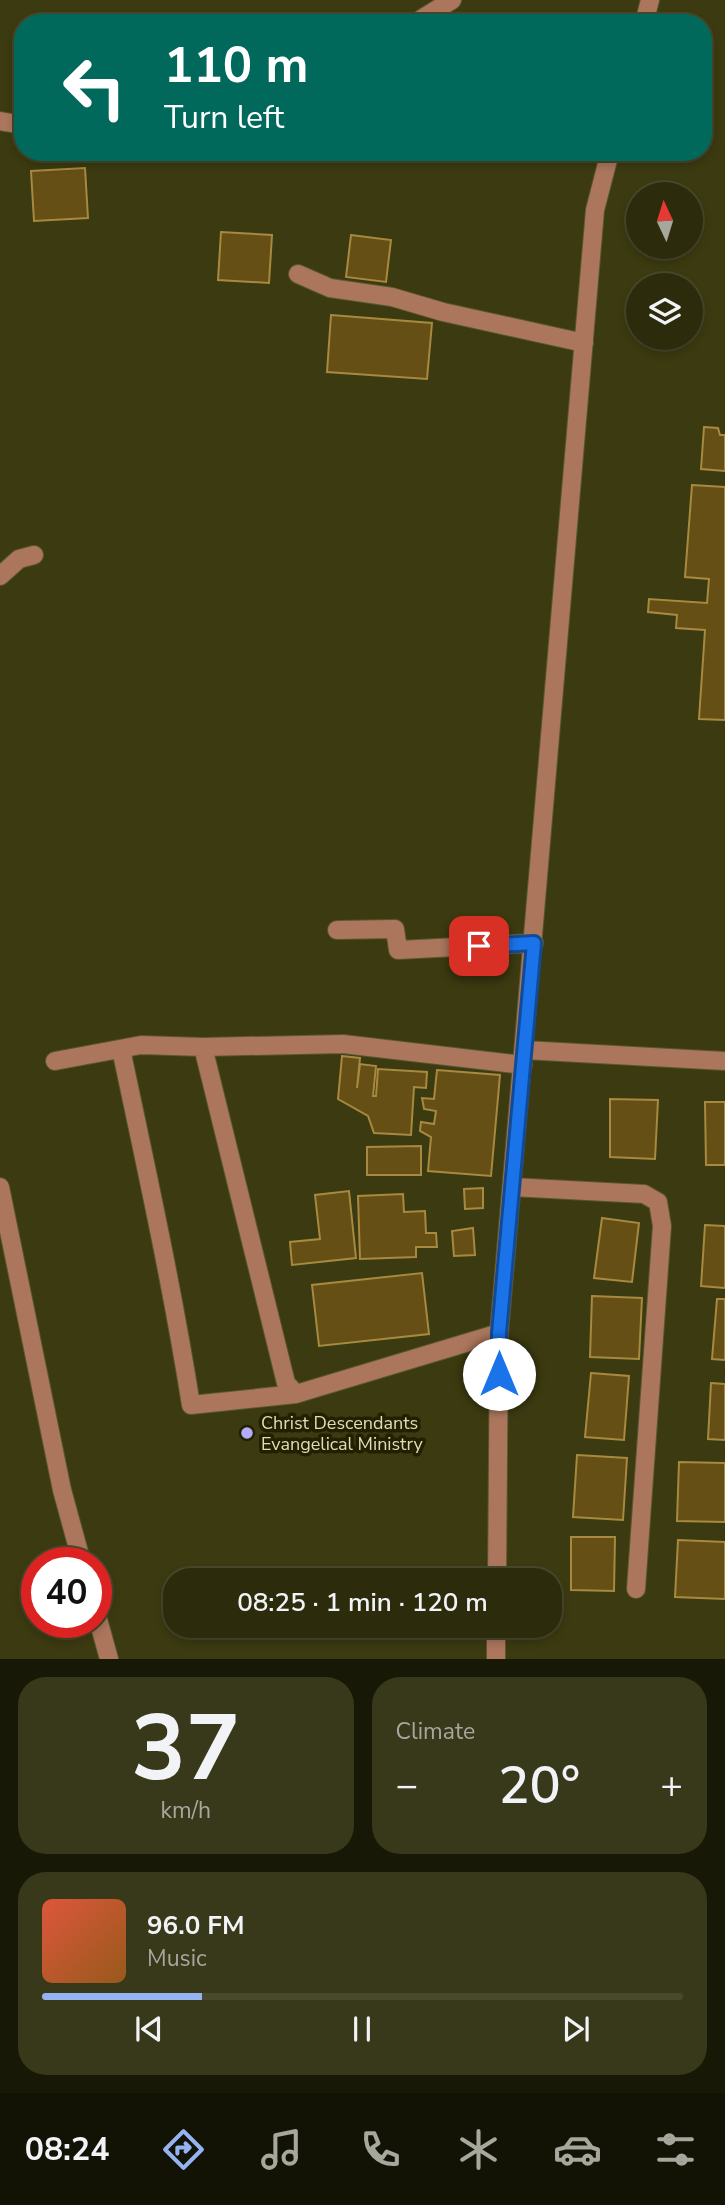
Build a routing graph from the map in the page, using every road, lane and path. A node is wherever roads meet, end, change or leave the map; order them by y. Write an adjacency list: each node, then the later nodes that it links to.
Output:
1 (452, 0): 2 (street)
2 (429, 14)
3 (608, 161): 5 (street)
4 (298, 274): 5 (street)
5 (584, 343): 9 (street)
6 (34, 555): 7 (street)
7 (0, 576)
8 (337, 930): 9 (street)
9 (534, 943): 12 (street)
10 (203, 1047): 11 (street); 12 (street); 18 (street)
11 (121, 1049): 13 (street); 18 (street)
12 (524, 1058): 14 (street); 16 (street)
13 (55, 1061)
14 (725, 1061)
15 (0, 1187): 19 (street)
16 (512, 1187): 17 (street); 21 (street)
17 (499, 1333): 18 (street); 20 (street)
18 (296, 1394)
19 (78, 1547)
20 (497, 1568)
21 (636, 1589)
22 (103, 1638): 24 (street)
23 (496, 1638): 25 (street)
24 (109, 1659)
25 (496, 1659)

